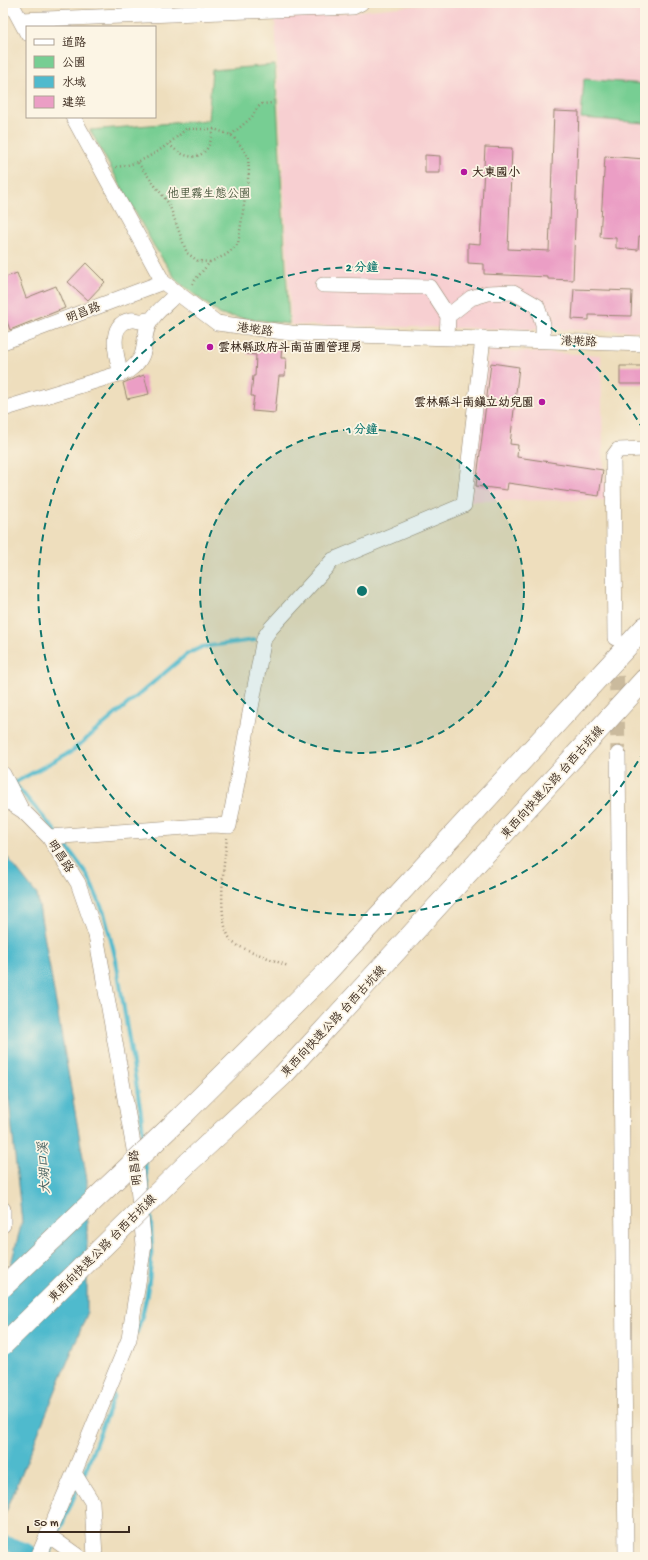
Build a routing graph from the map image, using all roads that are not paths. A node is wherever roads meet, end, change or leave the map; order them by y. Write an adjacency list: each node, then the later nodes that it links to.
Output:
1 (11, 3): 4 (street)
2 (361, 3): 3 (street)
3 (40, 26)
4 (24, 27)
5 (74, 118): 6 (street, 港墘路)
6 (163, 282): 8 (street, 港墘路); 14 (street, 明昌路)
7 (323, 286): 9 (street)
8 (178, 295): 10 (street); 11 (street, 港墘路)
9 (448, 316): 11 (street); 13 (street)
10 (152, 319): 16 (street); 16 (street)
11 (447, 337): 12 (street, 港墘路)
12 (483, 338): 13 (street, 港墘路); 26 (street)
13 (542, 340): 15 (street, 港墘路)
14 (3, 342)
15 (645, 344)
16 (121, 374): 17 (street)
17 (3, 409)
18 (645, 449): 20 (street)
19 (645, 627): 29 (highway, bridge)
20 (615, 638)
21 (645, 679): 30 (highway, 東西向快速公路 台西古坑線, bridge)
22 (618, 754): 36 (street)
23 (3, 774): 25 (street)
24 (3, 798): 25 (street, 明昌路)
25 (23, 812): 26 (street, 明昌路)
26 (49, 837): 31 (street, 明昌路)
27 (3, 1209): 28 (street)
28 (3, 1225)
29 (3, 1287)
30 (3, 1345)
31 (78, 1479): 32 (street, 明昌路); 35 (street)
32 (48, 1535): 33 (street, 明昌路); 34 (street)
33 (40, 1554)
34 (79, 1557)
35 (95, 1557)
36 (626, 1557)

